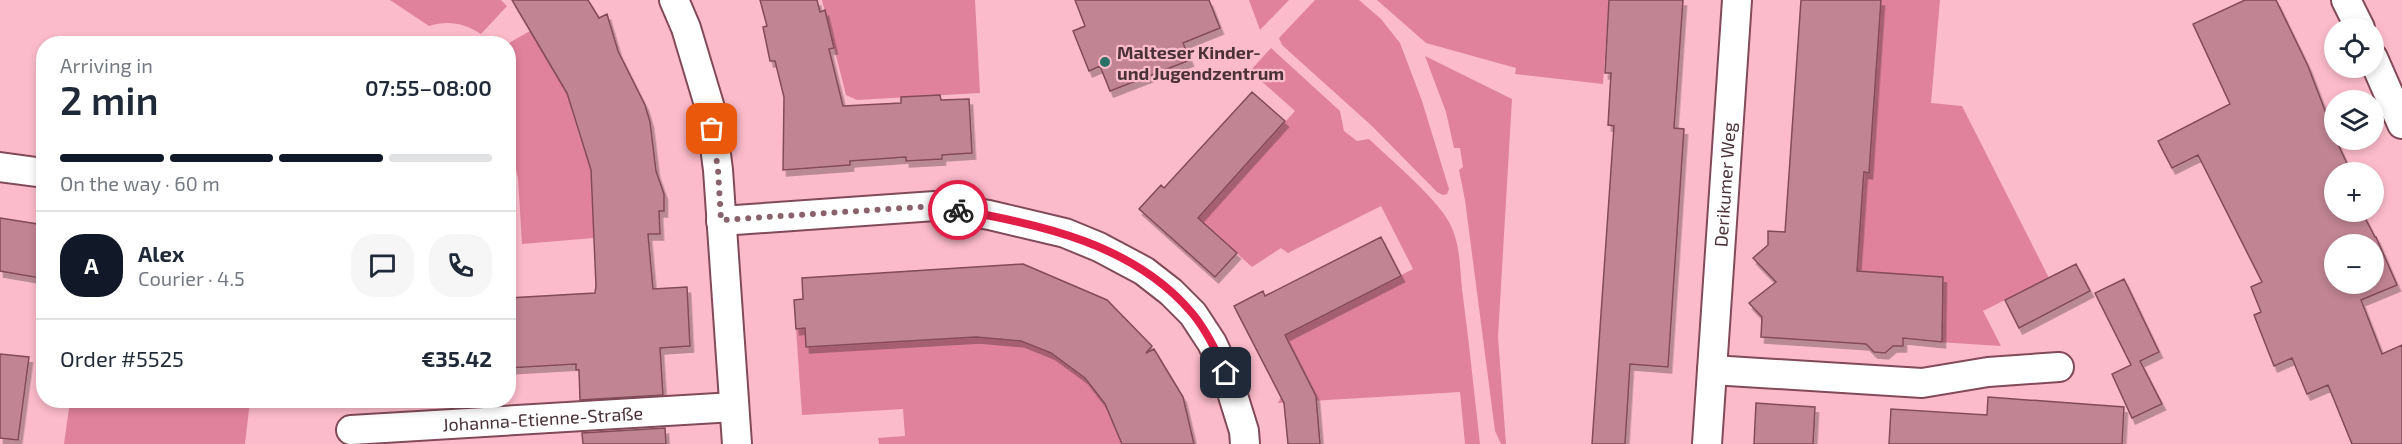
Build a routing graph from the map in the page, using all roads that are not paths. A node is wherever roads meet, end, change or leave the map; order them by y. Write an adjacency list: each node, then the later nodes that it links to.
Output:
1 (674, 0): 9 (street)
2 (1737, 0): 11 (street, Derikumer Weg)
3 (2346, 0): 4 (street)
4 (2355, 18)
5 (2382, 78): 6 (street)
6 (2402, 124)
7 (0, 166): 8 (street)
8 (36, 172)
9 (721, 220): 12 (street); 15 (street)
10 (2059, 367): 11 (street)
11 (1712, 370): 16 (street, Derikumer Weg)
12 (734, 407): 13 (street, Johanna-Etienne-Straße); 14 (street)
13 (351, 430)
14 (736, 444)
15 (1245, 444)
16 (1707, 444)

